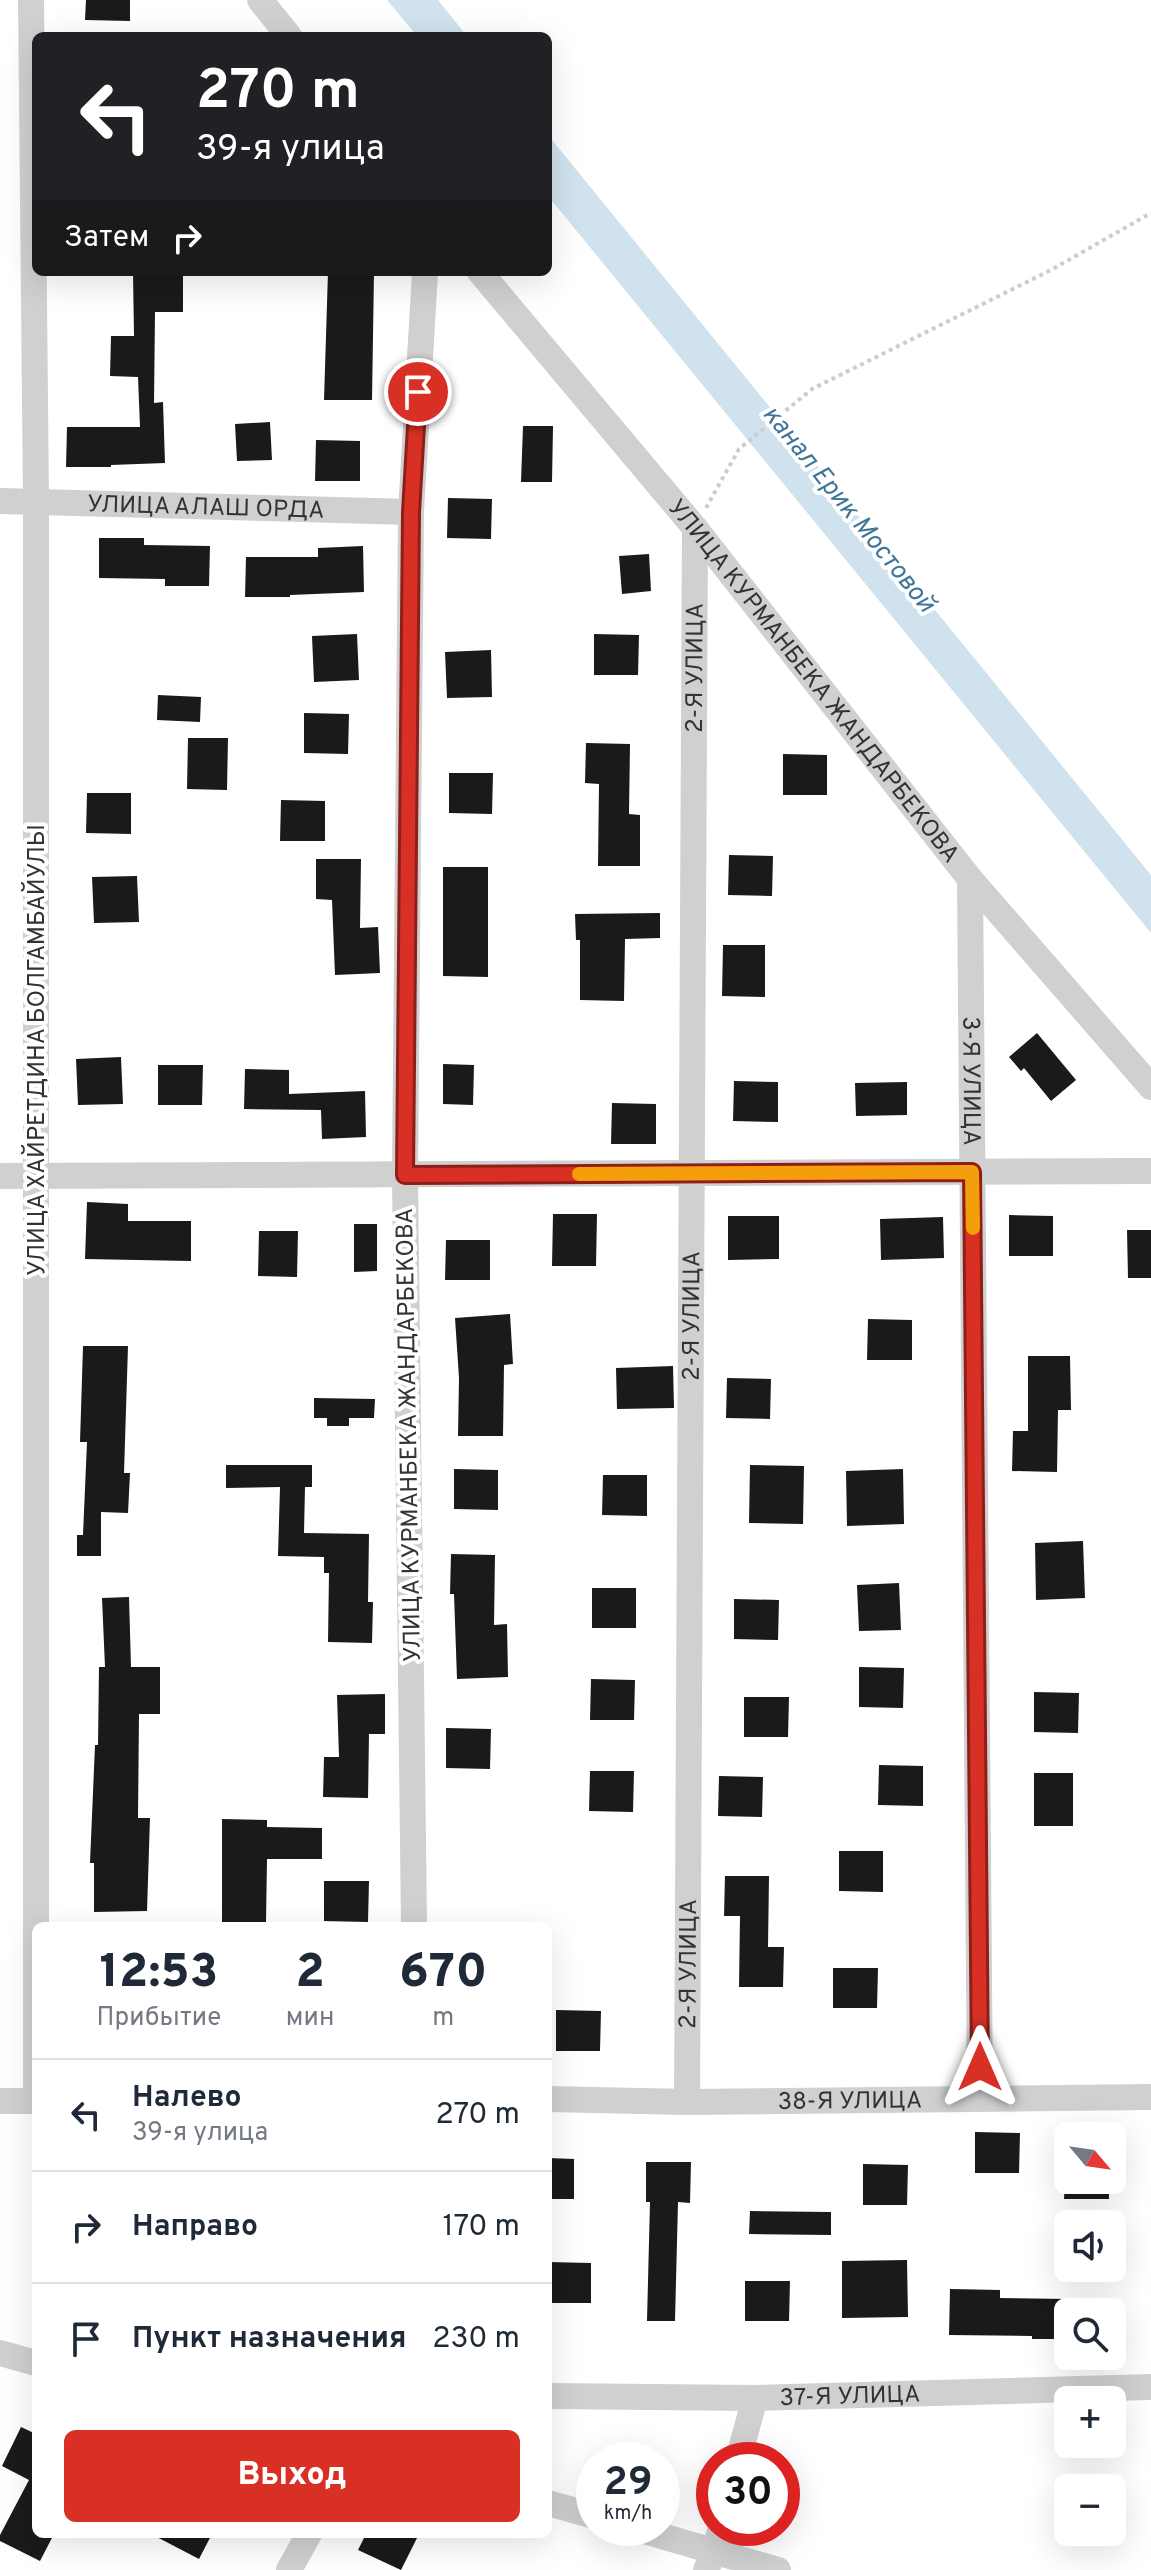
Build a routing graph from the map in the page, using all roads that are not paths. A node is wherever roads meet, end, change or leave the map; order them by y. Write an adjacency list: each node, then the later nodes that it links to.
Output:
1 (31, 0): 4 (street, УЛИЦА ХАЙРЕТДИНА БОЛГАМБАЙУЛЫ)
2 (260, 0): 3 (street)
3 (286, 32)
4 (32, 100)
5 (34, 276): 9 (street, УЛИЦА ХАЙРЕТДИНА БОЛГАМБАЙУЛЫ)
6 (425, 276): 10 (street, УЛИЦА КУРМАНБЕКА ЖАНДАРБЕКОВА)
7 (483, 276): 11 (street, УЛИЦА КУРМАНБЕКА ЖАНДАРБЕКОВА)
8 (0, 501): 9 (street, УЛИЦА АЛАШ ОРДА)
9 (36, 501): 10 (street, УЛИЦА АЛАШ ОРДА); 19 (street, УЛИЦА ХАЙРЕТДИНА БОЛГАМБАЙУЛЫ)
10 (411, 512): 17 (street, УЛИЦА КУРМАНБЕКА ЖАНДАРБЕКОВА)
11 (695, 528): 12 (street, УЛИЦА КУРМАНБЕКА ЖАНДАРБЕКОВА); 16 (street, 2-Я УЛИЦА)
12 (970, 879): 13 (street, УЛИЦА КУРМАНБЕКА ЖАНДАРБЕКОВА); 15 (street, 3-Я УЛИЦА)
13 (1151, 1087)
14 (1151, 1171): 15 (street)
15 (972, 1172): 16 (street); 24 (street, 3-Я УЛИЦА)
16 (691, 1174): 17 (street); 27 (street, 2-Я УЛИЦА)
17 (405, 1175): 19 (street); 21 (street, УЛИЦА КУРМАНБЕКА ЖАНДАРБЕКОВА)
18 (0, 1176): 19 (street)
19 (36, 1176): 20 (street, УЛИЦА ХАЙРЕТДИНА БОЛГАМБАЙУЛЫ)
20 (36, 1922)
21 (414, 1922)
22 (1151, 2097): 24 (street, 38-Я УЛИЦА)
23 (552, 2099): 27 (street, 38-Я УЛИЦА)
24 (980, 2099): 27 (street, 38-Я УЛИЦА)
25 (0, 2101): 26 (street)
26 (32, 2101)
27 (687, 2102)
28 (1, 2356): 29 (street)
29 (32, 2362)
30 (1151, 2387): 32 (street, 37-Я УЛИЦА)
31 (552, 2396): 32 (street, 37-Я УЛИЦА)
32 (755, 2398): 33 (street)
33 (743, 2442)
34 (552, 2504): 35 (street)
35 (576, 2511)
36 (307, 2538): 39 (street)
37 (680, 2541): 38 (street)
38 (714, 2550): 40 (street)
39 (289, 2570)
40 (778, 2570)

